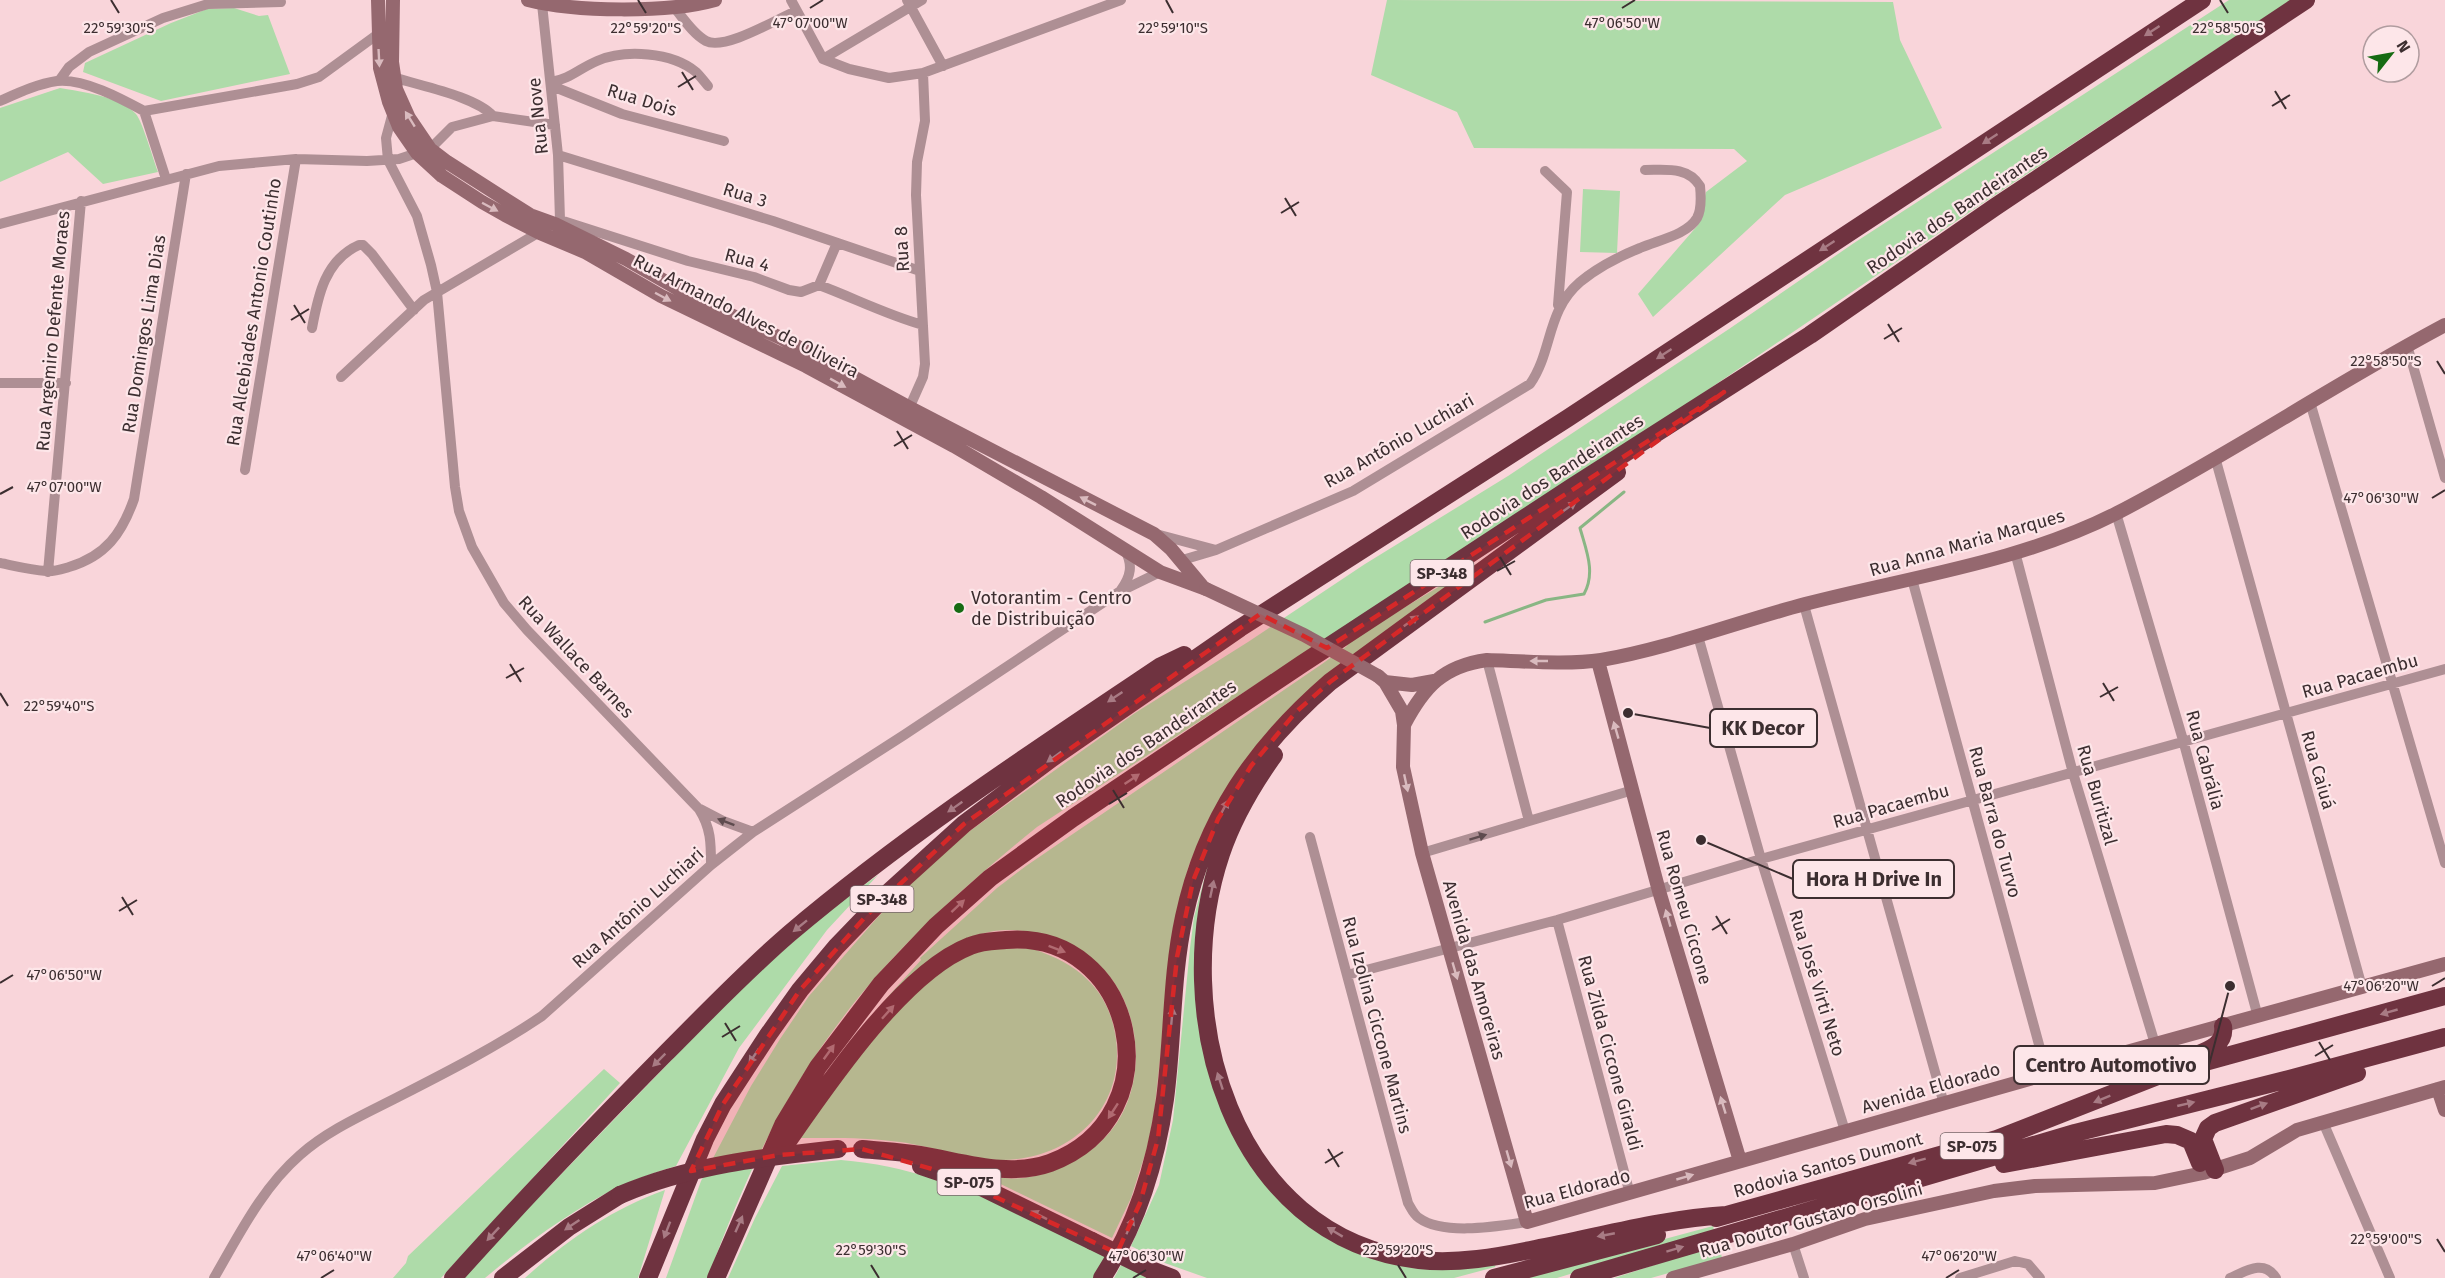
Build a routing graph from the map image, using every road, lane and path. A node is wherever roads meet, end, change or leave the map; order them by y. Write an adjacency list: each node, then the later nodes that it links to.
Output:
1 (378, 0): 13 (main road, Rua Armando Alves de Oliveira)
2 (393, 0): 17 (main road, Rua Armando Alves de Oliveira)
3 (715, 0): 12 (main road)
4 (922, 0): 10 (street)
5 (1121, 0): 15 (street)
6 (2202, 0): 72 (highway, SP-348, one-way to 72)
7 (2306, 0): 52 (highway, Rodovia dos Bandeirantes / SP-348)
8 (281, 2): 18 (street)
9 (535, 2): 12 (main road); 19 (street, Rua Nove)
10 (908, 4): 14 (street); 15 (street)
11 (794, 5): 12 (street); 14 (street)
12 (674, 7)
13 (378, 34): 22 (street); 23 (main road, Rua Armando Alves de Oliveira, one-way to 23)
14 (823, 58): 16 (street)
15 (943, 66): 16 (street)
16 (923, 73): 40 (street, Rua 8)
17 (393, 77): 24 (street); 27 (main road, Rua Armando Alves de Oliveira, one-way to 17)
18 (59, 81): 21 (street); 22 (street)
19 (551, 84): 20 (street); 25 (street, Rua Nove); 26 (street, Rua Dois)
20 (708, 86)
21 (0, 101)
22 (144, 111): 34 (street)
23 (393, 112): 27 (main road, Rua Armando Alves de Oliveira); 30 (street, Rua Wallace Barnes)
24 (493, 116): 25 (street); 27 (street)
25 (555, 125): 28 (street, Rua Nove)
26 (724, 141)
27 (424, 151): 30 (street); 36 (main road, Rua Armando Alves de Oliveira); 38 (main road, Rua Armando Alves de Oliveira, one-way to 38)
28 (558, 155): 36 (street, Rua Nove); 39 (street, Rua 3)
29 (296, 159): 30 (street); 33 (street); 56 (street, Rua Alcebiades Antonio Coutinho)
30 (388, 160): 42 (street, Rua Wallace Barnes)
31 (1645, 170): 43 (street)
32 (1545, 171): 43 (street)
33 (186, 174): 34 (street); 66 (street, Rua Domingos Lima Dias)
34 (166, 179): 35 (street)
35 (81, 201): 37 (street); 51 (street, Rua Argemiro Defente Moraes)
36 (557, 222): 38 (street); 41 (street, Rua 4); 54 (main road, Rua Armando Alves de Oliveira)
37 (0, 224)
38 (540, 233): 42 (street); 54 (main road, Rua Armando Alves de Oliveira, one-way to 54)
39 (837, 243): 40 (street, Rua 3); 41 (street)
40 (920, 271): 45 (street, Rua 8)
41 (819, 285): 45 (street, Rua 4)
42 (437, 292): 44 (street); 87 (street, Rua Wallace Barnes)
43 (1558, 308): 62 (street, Rua Antônio Luchiari)
44 (414, 310): 47 (street); 49 (street)
45 (923, 325): 54 (street, Rua 8)
46 (2445, 325): 48 (main road, Rua Anna Maria Marques)
47 (312, 328)
48 (2407, 345): 53 (main road, Rua Anna Maria Marques); 57 (street)
49 (341, 377)
50 (0, 383): 51 (street)
51 (66, 383): 66 (street, Rua Argemiro Defente Moraes)
52 (1724, 392): 74 (highway, one-way to 52); 118 (highway, Rodovia dos Bandeirantes / SP-348, one-way to 52)
53 (2310, 402): 55 (main road, Rua Anna Maria Marques); 80 (street)
54 (906, 413): 59 (main road, Rua Armando Alves de Oliveira, one-way to 54); 61 (main road, Rua Armando Alves de Oliveira)
55 (2215, 457): 58 (main road, Rua Anna Maria Marques); 81 (street, Rua Caiuá)
56 (244, 471)
57 (2445, 478)
58 (2116, 513): 63 (main road, Rua Anna Maria Marques); 83 (street, Rua Cabrália)
59 (1140, 527): 60 (main road, Rua Armando Alves de Oliveira); 61 (main road)
60 (1154, 534): 62 (street); 64 (main road, Rua Armando Alves de Oliveira)
61 (1124, 548): 67 (main road, Rua Armando Alves de Oliveira); 70 (street)
62 (1216, 550): 64 (street, Rua Antônio Luchiari)
63 (2014, 552): 68 (main road, Rua Anna Maria Marques); 84 (street, Rua Buritizal)
64 (1179, 561): 67 (main road); 69 (main road, Rua Armando Alves de Oliveira)
65 (0, 563): 66 (street)
66 (48, 572)
67 (1160, 572): 69 (main road, Rua Armando Alves de Oliveira); 70 (street, Rua Antônio Luchiari)
68 (1912, 579): 71 (main road, Rua Anna Maria Marques); 86 (street, Rua Barra do Turvo)
69 (1204, 588): 78 (main road, Rua Armando Alves de Oliveira, bridge)
70 (1119, 592): 90 (street, Rua Antônio Luchiari)
71 (1804, 604): 73 (main road, Rua Anna Maria Marques); 89 (street)
72 (1240, 628): 126 (highway, one-way to 126); 129 (highway, SP-348, one-way to 129)
73 (1698, 636): 76 (main road, Rua Anna Maria Marques); 93 (street, Rua José Virti Neto)
74 (1364, 656): 120 (highway, one-way to 74); 131 (highway, one-way to 74)
75 (1487, 660): 76 (main road, Avenida das Amoreiras, one-way to 75); 79 (main road, Avenida das Amoreiras); 88 (street)
76 (1598, 661): 85 (main road, Rua Romeu Ciccone, one-way to 76)
77 (2445, 669): 80 (street, Rua Pacaembu)
78 (1381, 679): 79 (main road, Avenida das Amoreiras); 82 (main road, Avenida das Amoreiras)
79 (1434, 681): 82 (main road, Avenida das Amoreiras)
80 (2393, 684): 81 (street, Rua Pacaembu); 94 (street)
81 (2286, 715): 83 (street, Rua Pacaembu); 101 (street, Rua Caiuá)
82 (1404, 725): 92 (main road, Avenida das Amoreiras, one-way to 92)
83 (2183, 740): 84 (street, Rua Pacaembu); 103 (street, Rua Cabrália)
84 (2073, 773): 86 (street, Rua Pacaembu); 106 (street, Rua Buritizal)
85 (1633, 790): 88 (street); 96 (main road, Rua Romeu Ciccone)
86 (1971, 801): 89 (street, Rua Pacaembu); 108 (street, Rua Barra do Turvo)
87 (699, 809): 90 (street, Rua Wallace Barnes, one-way to 87); 95 (street, Rua Wallace Barnes)
88 (1529, 821): 92 (street, one-way to 88)
89 (1868, 830): 93 (street, Rua Pacaembu); 110 (street)
90 (753, 832): 95 (street, Rua Antônio Luchiari)
91 (1311, 837): 100 (street, Rua Izolina Ciccone Martins)
92 (1422, 853): 98 (main road, Avenida das Amoreiras)
93 (1761, 859): 96 (street, Rua Pacaembu); 113 (street, Rua José Virti Neto)
94 (2445, 863)
95 (711, 864): 125 (street, Rua Antônio Luchiari)
96 (1659, 891): 97 (street, Rua Pacaembu); 115 (main road, Rua Romeu Ciccone, one-way to 96)
97 (1557, 920): 98 (street, Rua Pacaembu); 119 (street, Rua Zilda Ciccone Giraldi)
98 (1449, 950): 100 (street, Rua Pacaembu); 122 (main road, Avenida das Amoreiras, one-way to 122)
99 (2445, 964): 101 (main road, Avenida Eldorado)
100 (1347, 975): 121 (street, Rua Izolina Ciccone Martins)
101 (2362, 987): 103 (main road, Avenida Eldorado)
102 (2445, 996): 107 (highway, Rodovia Santos Dumont / SP-075, one-way to 107)
103 (2258, 1017): 104 (main road, Avenida Eldorado)
104 (2223, 1026): 106 (main road, Avenida Eldorado); 107 (highway)
105 (2442, 1038): 116 (highway, SP-075, one-way to 105); 117 (highway, one-way to 105)
106 (2155, 1044): 108 (main road, Avenida Eldorado)
107 (2165, 1073): 120 (highway, Rodovia Santos Dumont / SP-075, one-way to 120)
108 (2047, 1074): 110 (main road, Avenida Eldorado)
109 (2442, 1088): 111 (main road); 112 (main road, Rua Doutor Gustavo Orsolini)
110 (1944, 1104): 113 (main road, Avenida Eldorado)
111 (2445, 1110)
112 (2323, 1122): 117 (main road, Rua Doutor Gustavo Orsolini); 141 (street)
113 (1845, 1131): 115 (main road, Avenida Eldorado)
114 (862, 1149): 118 (highway, one-way to 114); 124 (highway, SP-075, one-way to 124, bridge); 132 (highway, SP-075, one-way to 114, bridge)
115 (1740, 1161): 119 (main road, Rua Eldorado, one-way to 115)
116 (1966, 1165): 117 (highway); 134 (highway, SP-075, one-way to 116)
117 (2209, 1172): 123 (main road, Rua Doutor Gustavo Orsolini)
118 (753, 1193): 130 (highway, Rodovia dos Bandeirantes / SP-348, one-way to 118)
119 (1630, 1194): 122 (main road, Rua Eldorado)
120 (1726, 1215): 133 (highway, Rodovia Santos Dumont / SP-075)
121 (1420, 1219): 122 (street, Rua Eldorado)
122 (1527, 1222)
123 (1793, 1244): 135 (main road, Rua Doutor Gustavo Orsolini); 136 (street)
124 (527, 1259): 127 (highway); 128 (highway)
125 (214, 1278)
126 (453, 1278)
127 (503, 1278)
128 (508, 1278)
129 (648, 1278)
130 (716, 1278)
131 (1102, 1278)
132 (1172, 1278)
133 (1494, 1278)
134 (1579, 1278)
135 (1673, 1278)
136 (1804, 1278)
137 (1960, 1278): 138 (street)
138 (2040, 1278)
139 (2230, 1278): 140 (street)
140 (2276, 1278)
141 (2390, 1278)

